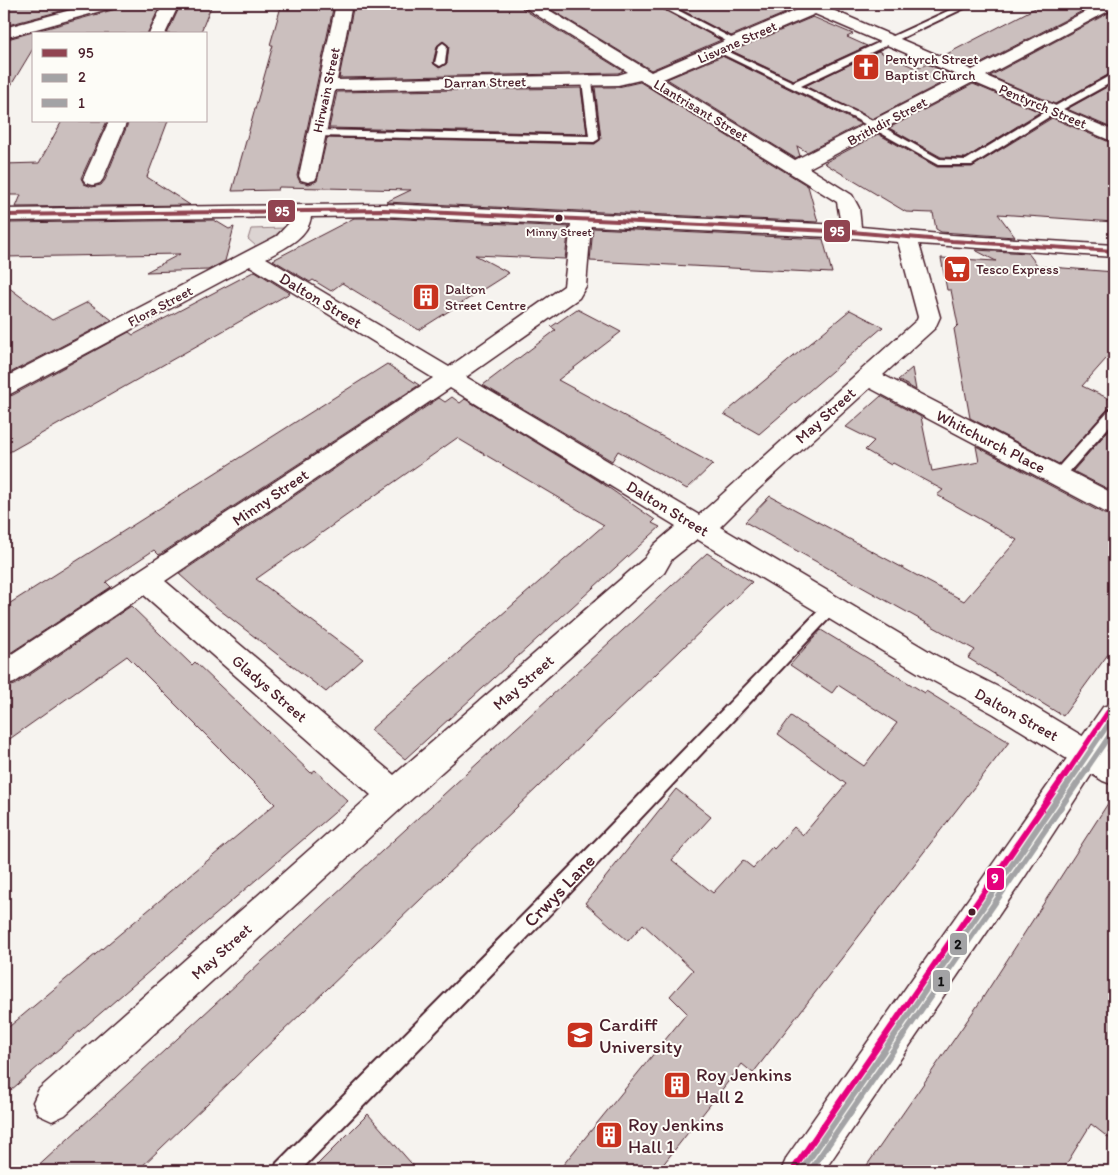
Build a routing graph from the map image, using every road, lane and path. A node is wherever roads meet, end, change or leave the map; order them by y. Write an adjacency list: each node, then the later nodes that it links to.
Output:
1 (110, 4): 12 (street)
2 (170, 4): 11 (street)
3 (344, 4): 22 (street, Hirwain Street)
4 (529, 4): 19 (street, Llantrisant Street)
5 (660, 4): 10 (lane)
6 (685, 4): 10 (lane)
7 (969, 4): 13 (lane)
8 (1110, 4): 18 (street, Brithdir Street)
9 (815, 5): 13 (street, Pentyrch Street); 14 (street, Lisvane Street)
10 (671, 9): 14 (lane)
11 (158, 32)
12 (4, 33)
13 (892, 41): 18 (street, Pentyrch Street); 23 (lane)
14 (736, 42): 16 (street, Lisvane Street)
15 (443, 46): 17 (lane)
16 (718, 50): 19 (street, Lisvane Street); 23 (lane)
17 (440, 63)
18 (973, 76): 24 (street, Pentyrch Street); 26 (street, Brithdir Street)
19 (646, 77): 21 (street, Darran Street); 29 (street, Llantrisant Street)
20 (1114, 77): 24 (lane)
21 (587, 81): 22 (street, Darran Street); 27 (lane)
22 (327, 85): 27 (street, Hirwain Street)
23 (793, 86): 26 (lane)
24 (1054, 111): 26 (lane); 28 (street, Pentyrch Street)
25 (118, 122): 31 (street)
26 (875, 127): 29 (street, Brithdir Street)
27 (317, 133): 30 (street, Hirwain Street)
28 (1114, 137)
29 (795, 168): 35 (street, Llantrisant Street)
30 (308, 176)
31 (93, 179)
32 (302, 211): 33 (street); 34 (street); 38 (street, Flora Street)
33 (4, 215)
34 (582, 219): 35 (street); 39 (street, Minny Street)
35 (852, 232): 36 (street)
36 (907, 237): 37 (street); 40 (street, May Street)
37 (1114, 251)
38 (251, 258): 39 (street, Dalton Street); 41 (street, Flora Street)
39 (450, 377): 45 (street, Dalton Street); 46 (street, Minny Street)
40 (868, 378): 43 (street, Whitchurch Place); 45 (street, May Street)
41 (4, 388)
42 (1114, 413): 43 (lane)
43 (1058, 476): 44 (street, Whitchurch Place)
44 (1114, 505)
45 (699, 526): 47 (street, Dalton Street); 51 (street, May Street)
46 (145, 580): 48 (street, Minny Street); 51 (street, Gladys Street)
47 (831, 607): 50 (street, Dalton Street); 53 (lane, Crwys Lane)
48 (4, 674)
49 (1114, 716): 50 (street)
50 (1100, 763): 54 (street)
51 (394, 795): 52 (street, May Street)
52 (52, 1102)
53 (285, 1171)
54 (802, 1171)

